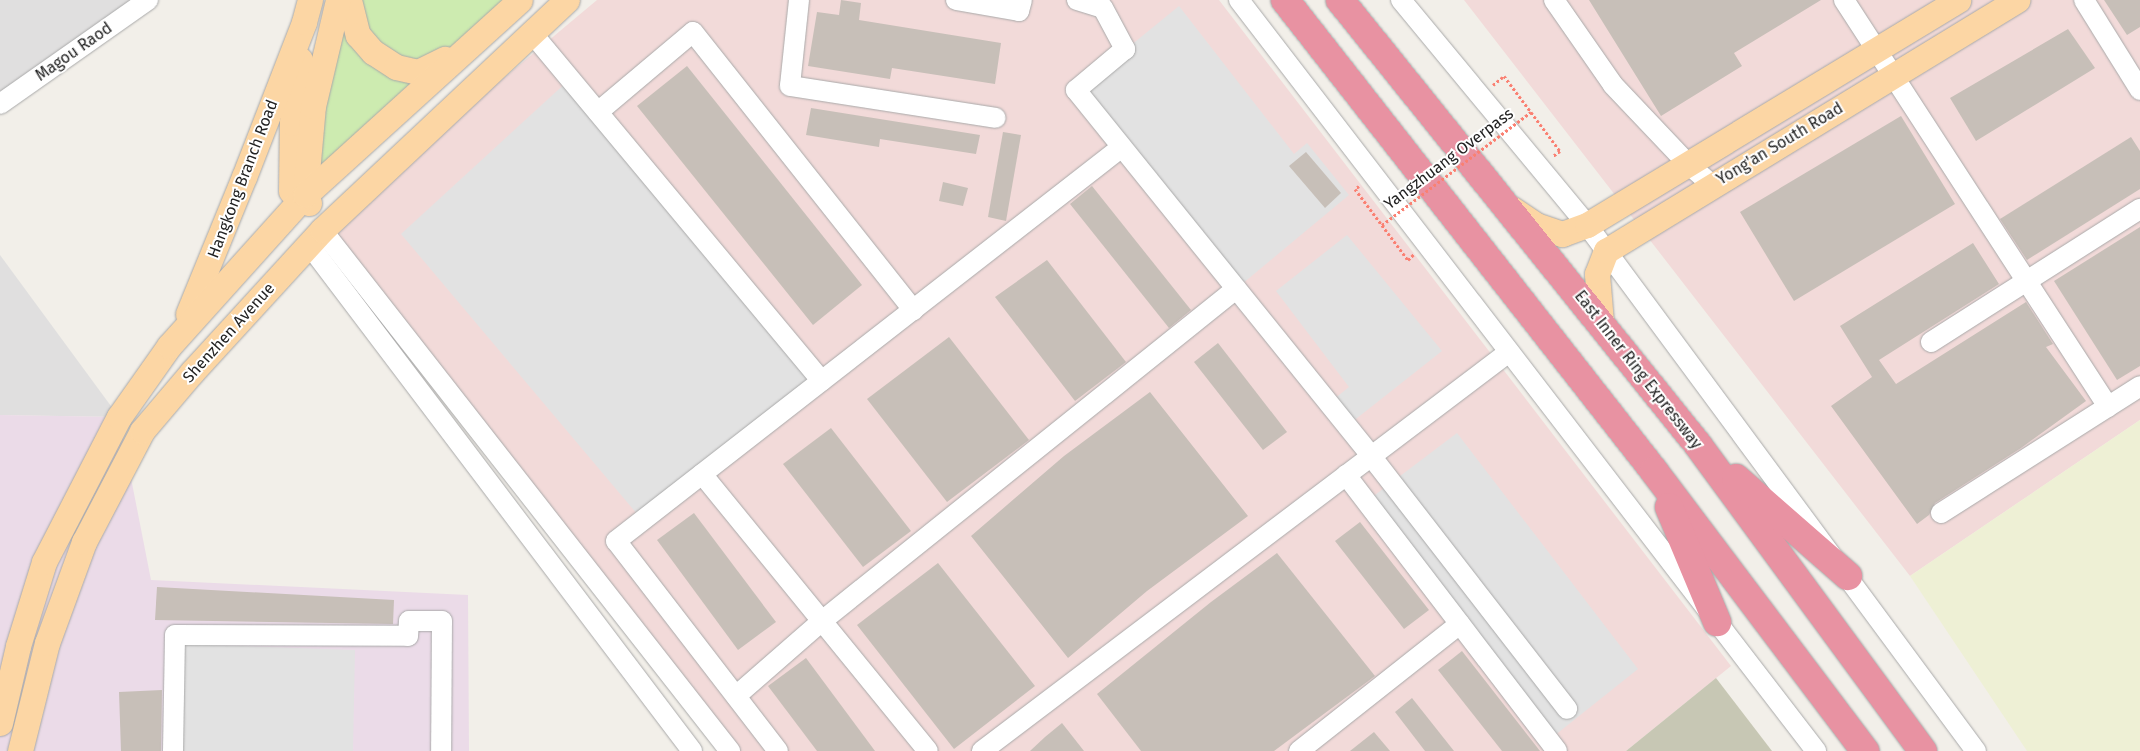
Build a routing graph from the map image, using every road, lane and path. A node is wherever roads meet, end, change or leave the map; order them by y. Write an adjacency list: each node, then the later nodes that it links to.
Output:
1 (148, 0): 26 (street, Magou Raod)
2 (338, 0): 36 (main road)
3 (350, 0): 21 (main road)
4 (520, 0): 21 (main road, Shenzhen Avenue)
5 (567, 0): 20 (main road, Shenzhen Avenue)
6 (799, 0): 29 (street)
7 (956, 0): 8 (street)
8 (1022, 0)
9 (1077, 0): 30 (street)
10 (1239, 0): 49 (street)
11 (1285, 0): 55 (highway)
12 (1340, 0): 35 (highway, East Inner Ring Expressway)
13 (1400, 0): 39 (street)
14 (1554, 0): 32 (street)
15 (1844, 0): 22 (street)
16 (1958, 0): 22 (main road, Yong'an South Road)
17 (2017, 0): 24 (main road, Yong'an South Road)
18 (2084, 0): 25 (street)
19 (307, 11): 36 (main road, Hangkong Branch Road); 47 (main road, Hangkong Branch Road)
20 (532, 32): 27 (street); 40 (main road, Shenzhen Avenue)
21 (465, 49): 36 (main road, Shenzhen Avenue)
22 (1876, 49): 24 (street); 32 (main road, Yong'an South Road)
23 (1504, 76): 28 (path)
24 (1893, 76): 33 (main road, Yong'an South Road); 43 (street)
25 (2140, 90)
26 (0, 104)
27 (598, 112): 45 (street); 50 (street)
28 (1532, 112): 31 (path); 38 (path, Yangzhuang Overpass, bridge)
29 (996, 118)
30 (1122, 147): 44 (street); 45 (street)
31 (1560, 151)
32 (1688, 164): 33 (street); 39 (main road, Yong'an South Road)
33 (1713, 186): 41 (main road, Yong'an South Road)
34 (1355, 189): 38 (path)
35 (1503, 202): 39 (main road, Yong'an South Road); 46 (highway, East Inner Ring Expressway)
36 (299, 203): 40 (main road, Hangkong Branch Road); 47 (main road, Shenzhen Avenue)
37 (2140, 209): 43 (street)
38 (1382, 225): 42 (path)
39 (1587, 225): 41 (street)
40 (316, 238): 66 (main road, Shenzhen Avenue); 69 (street); 70 (street)
41 (1606, 251): 46 (main road); 59 (street)
42 (1408, 260)
43 (2027, 281): 48 (street); 52 (street)
44 (1236, 289): 54 (street); 60 (street)
45 (913, 310): 50 (street)
46 (1601, 322): 53 (highway, East Inner Ring Expressway)
47 (179, 334): 65 (main road, Shenzhen Avenue)
48 (1931, 342)
49 (1509, 352): 54 (street); 61 (street)
50 (822, 381): 56 (street)
51 (2140, 386): 52 (street)
52 (2108, 406): 58 (street)
53 (1698, 445): 59 (highway); 78 (highway, East Inner Ring Expressway)
54 (1371, 456): 57 (street); 64 (street)
55 (1654, 471): 61 (highway); 77 (highway)
56 (702, 474): 60 (street); 63 (street)
57 (1346, 475): 62 (street); 73 (street)
58 (1941, 513)
59 (1848, 576): 79 (street)
60 (822, 621): 63 (street); 72 (street)
61 (1717, 622): 76 (street)
62 (1460, 624): 74 (street); 75 (street)
63 (736, 696): 71 (street)
64 (1567, 709)
65 (0, 721)
66 (20, 751)
67 (174, 751): 68 (street)
68 (441, 751)
69 (692, 751)
70 (730, 751)
71 (778, 751)
72 (928, 751)
73 (982, 751)
74 (1299, 751)
75 (1557, 751)
76 (1816, 751)
77 (1865, 751)
78 (1923, 751)
79 (1976, 751)

